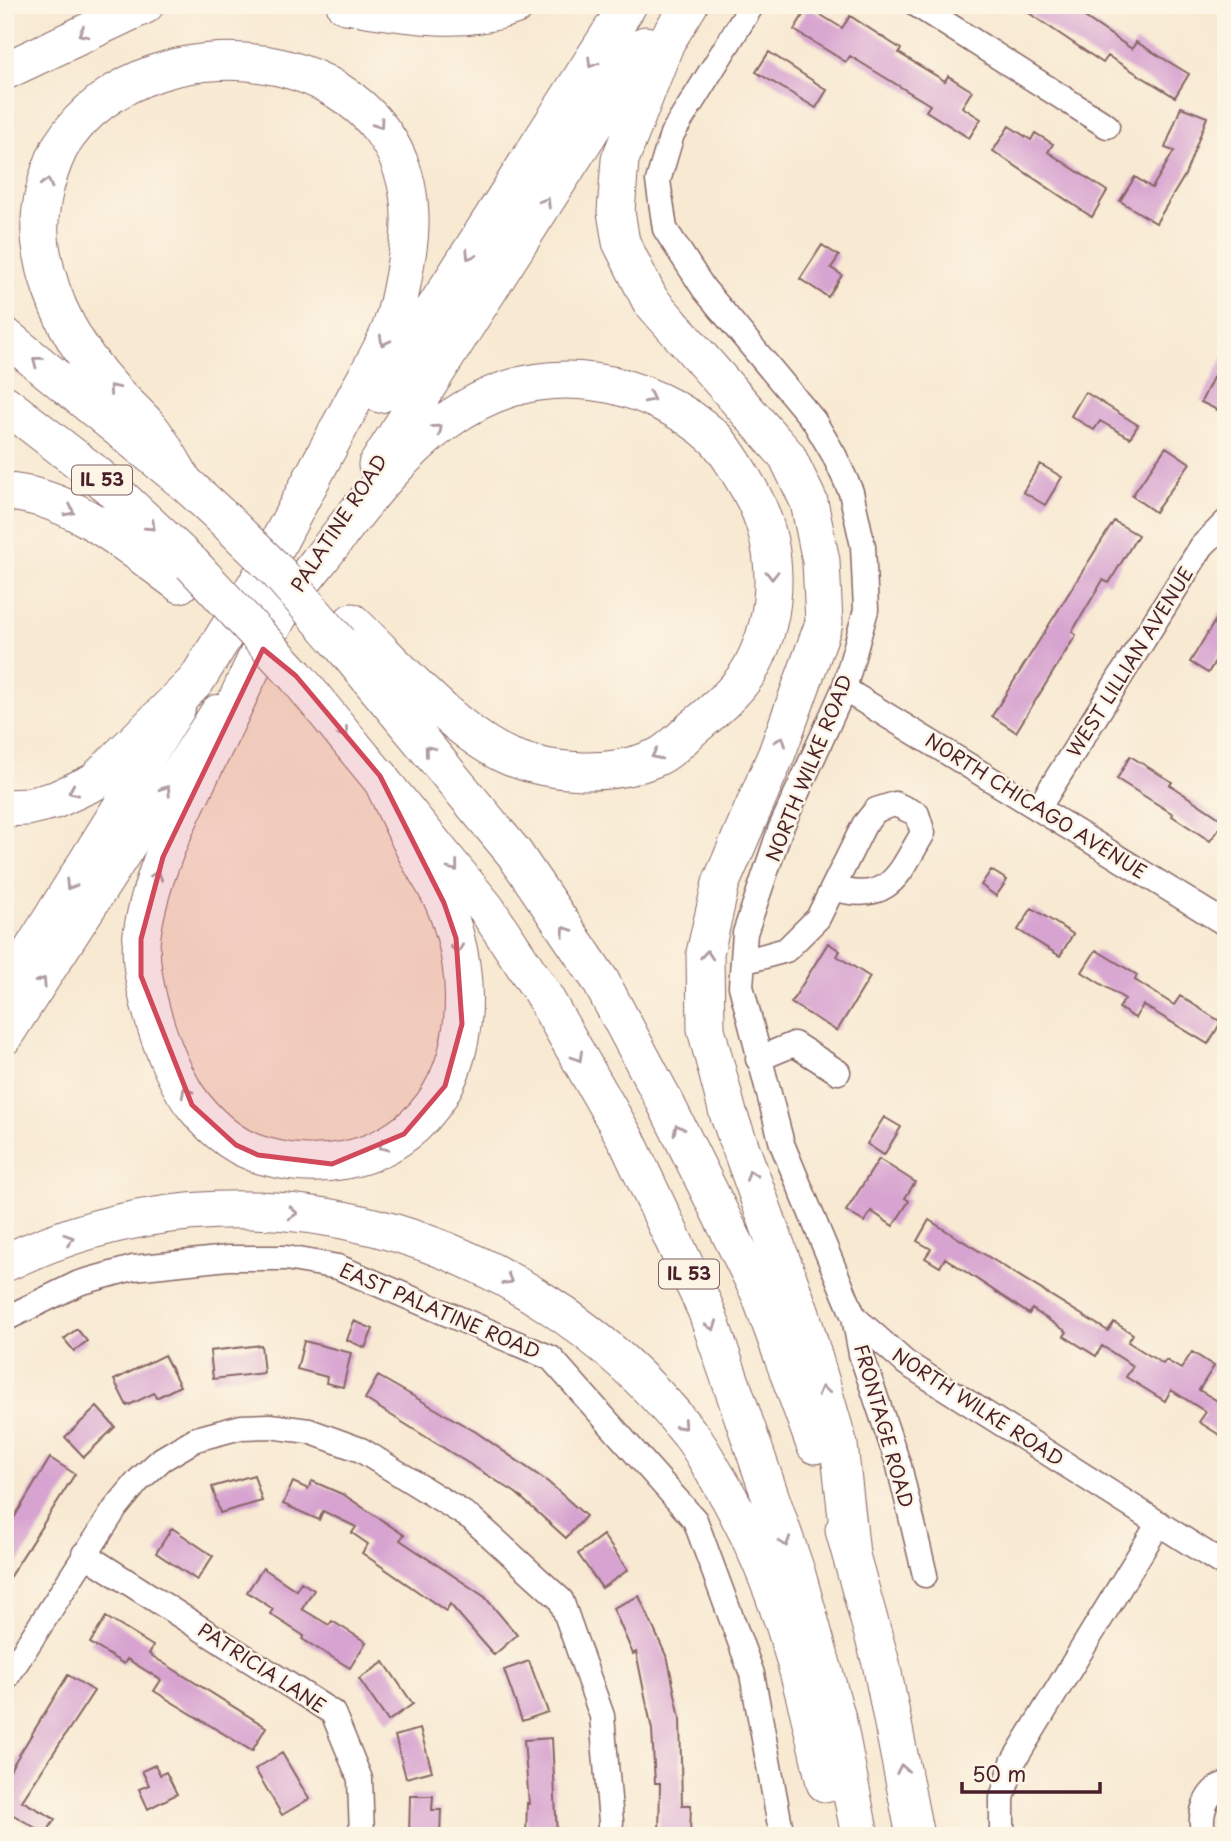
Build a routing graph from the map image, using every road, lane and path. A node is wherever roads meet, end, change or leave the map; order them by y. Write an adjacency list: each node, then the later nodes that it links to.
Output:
1 (145, 5): 9 (highway, one-way to 9)
2 (345, 5): 3 (highway)
3 (517, 5)
4 (628, 5): 17 (highway, PALATINE ROAD, one-way to 17)
5 (670, 5): 18 (highway, PALATINE ROAD, one-way to 5)
6 (689, 5): 37 (highway, one-way to 6)
7 (752, 5): 21 (street, NORTH WILKE ROAD)
8 (917, 5): 10 (street)
9 (5, 71)
10 (1107, 126)
11 (5, 336): 13 (highway, IL 53, one-way to 11)
12 (5, 404): 16 (highway, IL 53, one-way to 16)
13 (184, 482): 17 (highway, IL 53, bridge); 17 (highway, one-way to 17)
14 (5, 492): 16 (highway, one-way to 16)
15 (1226, 522): 23 (street, WEST LILLIAN AVENUE)
16 (186, 574): 22 (highway, IL 53, one-way to 22, bridge)
17 (267, 578): 19 (highway, IL 53, bridge); 20 (highway, PALATINE ROAD)
18 (282, 609): 19 (highway, one-way to 19); 22 (highway, one-way to 18); 29 (main road, PALATINE ROAD, one-way to 18)
19 (345, 632): 37 (highway, IL 53, one-way to 19)
20 (197, 681): 24 (highway, one-way to 24); 28 (main road, PALATINE ROAD, one-way to 28)
21 (844, 689): 23 (street, NORTH CHICAGO AVENUE); 27 (street, NORTH WILKE ROAD)
22 (380, 776): 46 (highway, IL 53, one-way to 46)
23 (1039, 807): 26 (street, NORTH CHICAGO AVENUE)
24 (5, 808)
25 (833, 888): 27 (street)
26 (1226, 923)
27 (743, 962): 30 (street, NORTH WILKE ROAD)
28 (5, 989)
29 (5, 1039)
30 (758, 1059): 31 (street); 33 (street, NORTH WILKE ROAD)
31 (838, 1072)
32 (5, 1263): 45 (highway, one-way to 45)
33 (854, 1317): 35 (street, NORTH WILKE ROAD); 39 (street, FRONTAGE ROAD)
34 (5, 1319): 44 (street, EAST PALATINE ROAD)
35 (1159, 1523): 38 (street, NORTH WILKE ROAD); 48 (street)
36 (84, 1554): 40 (street); 42 (street, PATRICIA LANE); 43 (street)
37 (852, 1554): 47 (highway, IL 53, one-way to 37)
38 (1226, 1566)
39 (925, 1575)
40 (5, 1680)
41 (1226, 1784): 49 (street)
42 (362, 1836)
43 (608, 1836)
44 (782, 1836)
45 (837, 1836)
46 (859, 1836)
47 (915, 1836)
48 (1002, 1836)
49 (1204, 1836)

